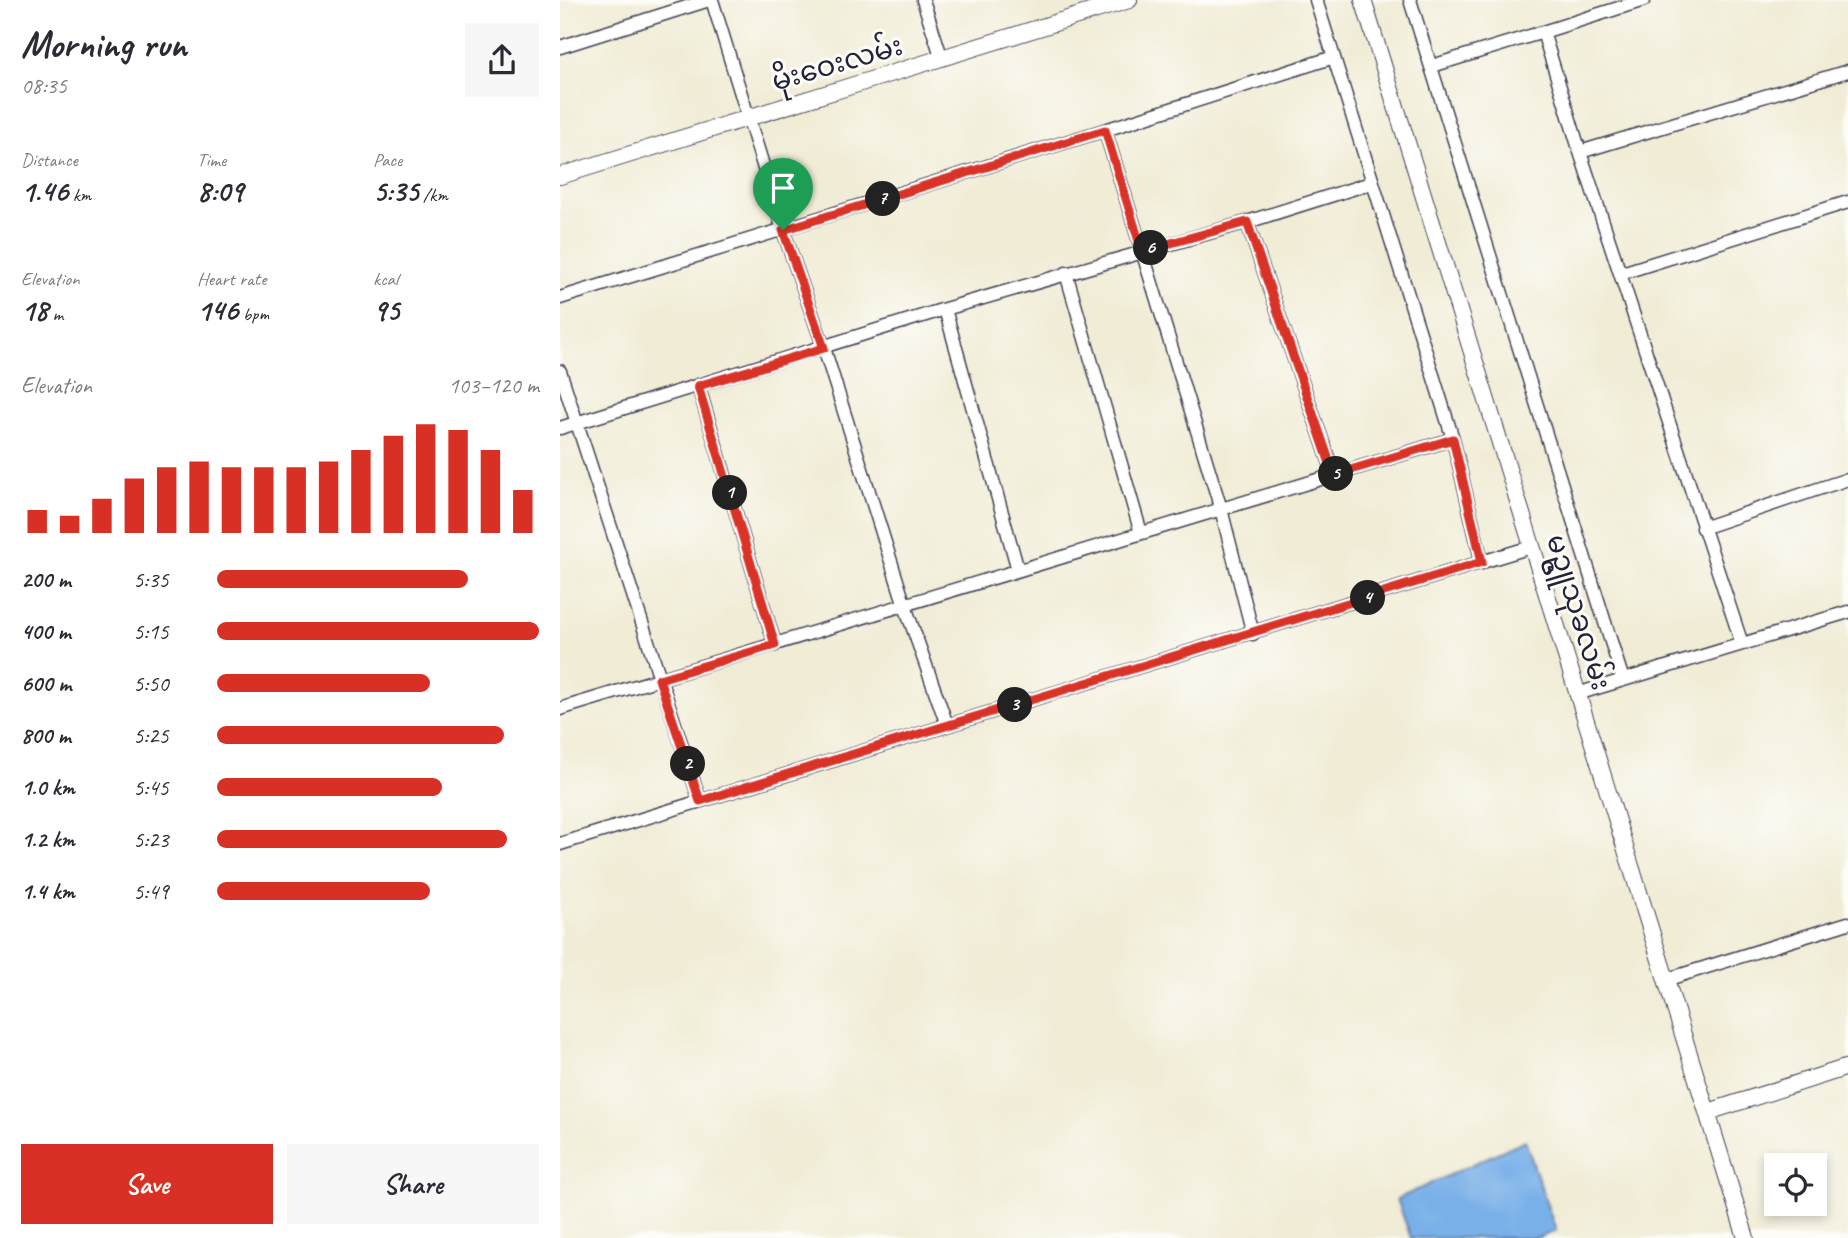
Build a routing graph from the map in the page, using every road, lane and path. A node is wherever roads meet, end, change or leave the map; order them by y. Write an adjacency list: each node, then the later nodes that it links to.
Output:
1 (710, 0): 9 (street); 14 (street)
2 (923, 0): 11 (street)
3 (1129, 0): 11 (street, မိုးဝေးလမ်း)
4 (1316, 0): 10 (street)
5 (1363, 0): 38 (street, မဥ္ဇူသုခလမ်း)
6 (1410, 0): 12 (street)
7 (1644, 0): 8 (street)
8 (1543, 32): 12 (street); 16 (street)
9 (560, 47)
10 (1334, 57): 15 (street); 18 (street)
11 (943, 59): 14 (street, မိုးဝေးလမ်း)
12 (1432, 66): 47 (street)
13 (1848, 71): 16 (street)
14 (746, 117): 17 (street, မိုးဝေးလမ်း); 21 (street)
15 (1105, 130): 21 (street); 22 (street)
16 (1580, 152): 24 (street)
17 (560, 176)
18 (1371, 183): 20 (street); 32 (street)
19 (1848, 202): 24 (street)
20 (1247, 222): 22 (street); 33 (street)
21 (783, 230): 25 (street); 27 (street)
22 (1142, 251): 23 (street); 35 (street)
23 (1066, 273): 26 (street); 37 (street)
24 (1622, 273): 36 (street)
25 (560, 298)
26 (945, 309): 27 (street); 40 (street)
27 (824, 348): 29 (street); 41 (street)
28 (560, 371): 30 (street)
29 (698, 386): 30 (street); 45 (street)
30 (577, 423): 31 (street); 46 (street)
31 (560, 428)
32 (1453, 439): 33 (street); 39 (street)
33 (1334, 475): 35 (street)
34 (1848, 479): 36 (street)
35 (1221, 509): 37 (street); 43 (street)
36 (1703, 528): 44 (street)
37 (1141, 533): 40 (street)
38 (1531, 547): 39 (street); 48 (street, မဥ္ဇူသုခလမ်း)
39 (1482, 562): 43 (street)
40 (1018, 570): 41 (street)
41 (905, 606): 45 (street); 50 (street)
42 (1848, 612): 44 (street)
43 (1253, 634): 50 (street)
44 (1742, 644): 47 (street)
45 (775, 645): 46 (street)
46 (659, 679): 49 (street); 51 (street)
47 (1623, 680): 48 (street)
48 (1577, 694): 54 (street, မဥ္ဇူသုခလမ်း)
49 (560, 709)
50 (947, 725): 51 (street)
51 (700, 801): 52 (street)
52 (560, 844)
53 (1848, 923): 54 (street)
54 (1665, 980): 56 (street, မဥ္ဇူသုခလမ်း)
55 (1848, 1067): 56 (street)
56 (1708, 1112): 57 (street, မဥ္ဇူသုခလမ်း)
57 (1746, 1238)

